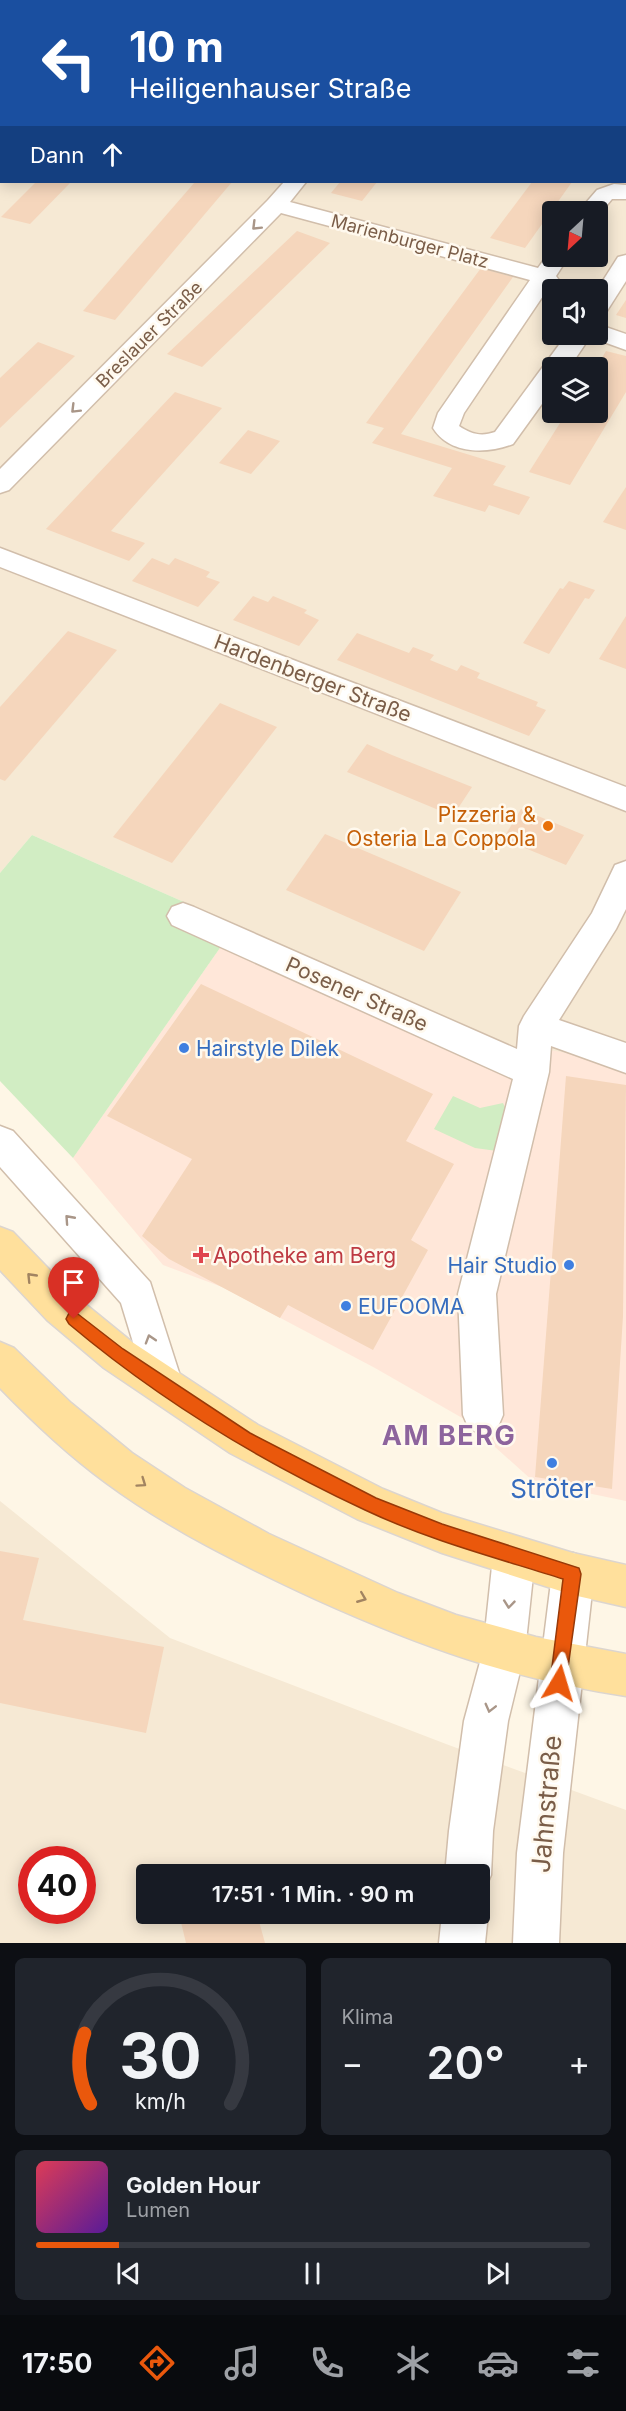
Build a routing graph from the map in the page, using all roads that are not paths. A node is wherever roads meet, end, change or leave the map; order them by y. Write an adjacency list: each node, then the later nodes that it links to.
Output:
1 (294, 183): 4 (street, Breslauer Straße)
2 (626, 192): 3 (street)
3 (597, 201)
4 (276, 205): 6 (street, Marienburger Platz); 12 (street, Breslauer Straße, one-way to 12)
5 (626, 262): 7 (street)
6 (542, 281)
7 (608, 291)
8 (542, 292): 11 (street)
9 (608, 336): 10 (street)
10 (626, 343)
11 (542, 387)
12 (0, 484)
13 (0, 557): 14 (street, Hardenberger Straße)
14 (626, 799)
15 (626, 874): 17 (street)
16 (183, 916): 19 (street, Posener Straße)
17 (536, 1026): 18 (street); 19 (street)
18 (626, 1058)
19 (532, 1072): 24 (street)
20 (0, 1142): 23 (street, one-way to 20)
21 (0, 1245): 23 (main road, one-way to 21)
22 (0, 1361): 28 (main road, one-way to 28)
23 (164, 1385): 25 (main road)
24 (483, 1415)
25 (514, 1557): 26 (main road); 28 (street, one-way to 28)
26 (573, 1574): 27 (main road); 29 (street, Jahnstraße)
27 (626, 1586)
28 (504, 1651): 29 (main road); 31 (street, one-way to 31)
29 (561, 1664): 30 (main road); 34 (street, Jahnstraße)
30 (626, 1675)
31 (469, 1864)
32 (464, 1924): 33 (street)
33 (462, 1943)
34 (536, 1943)

